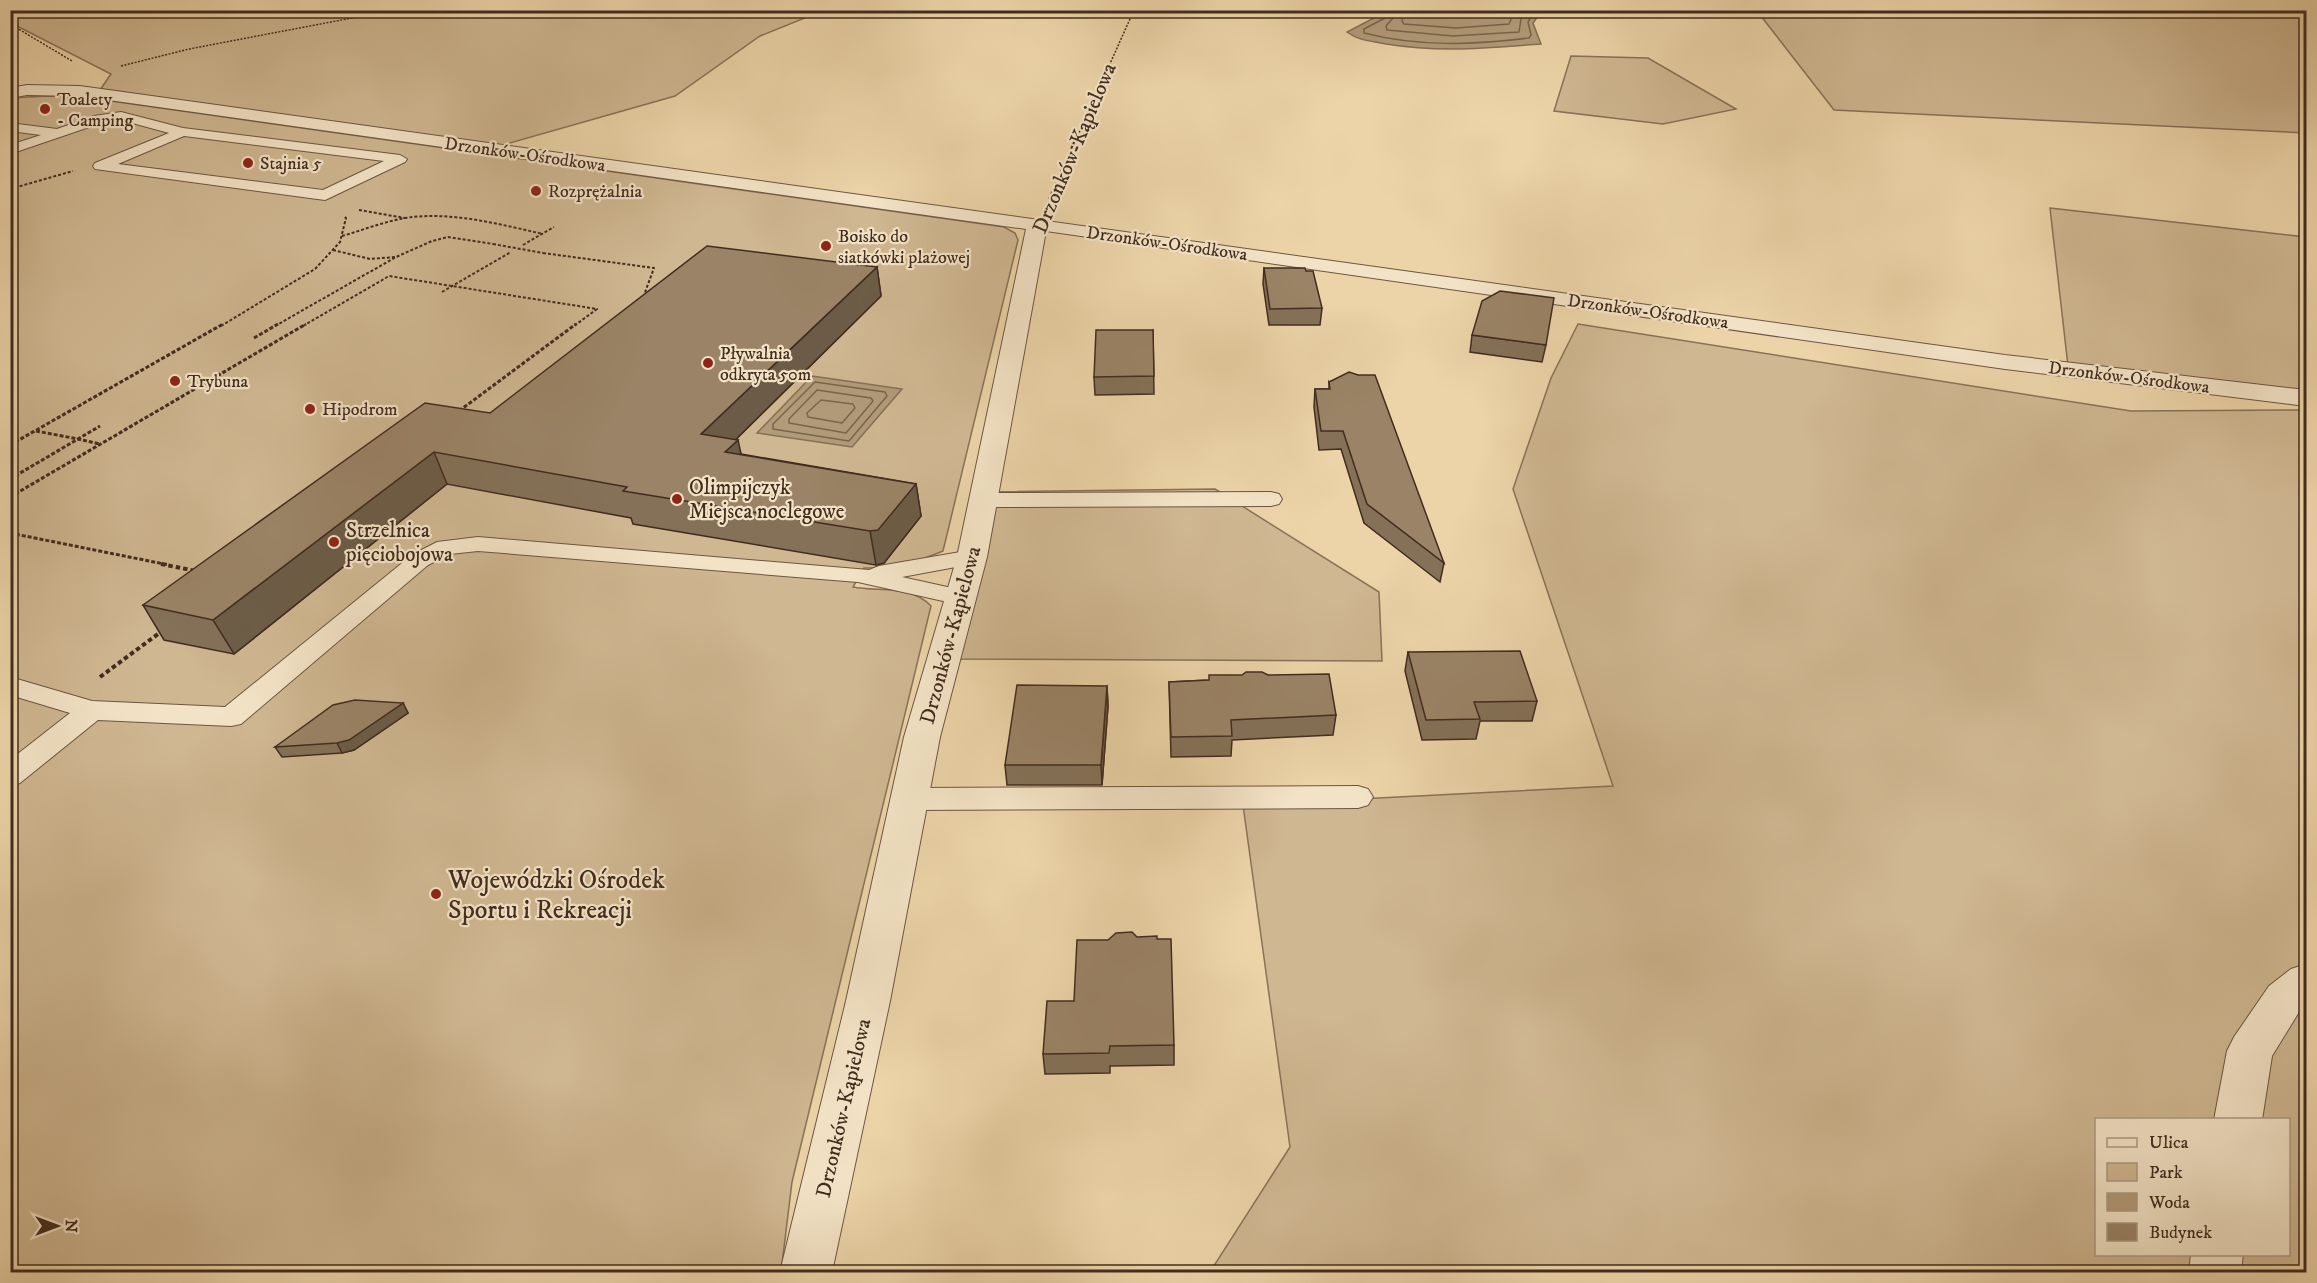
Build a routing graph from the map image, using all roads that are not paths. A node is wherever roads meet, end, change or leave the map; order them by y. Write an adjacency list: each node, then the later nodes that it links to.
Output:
1 (19, 91): 6 (street, Drzonków-Ośrodkowa)
2 (10, 127): 4 (lane)
3 (183, 132): 3 (lane); 4 (lane)
4 (60, 133): 5 (lane)
5 (10, 150)
6 (1037, 224): 7 (street, Drzonków-Ośrodkowa); 9 (street, Drzonków-Kąpielowa)
7 (2307, 398)
8 (1271, 499): 9 (lane)
9 (983, 501): 10 (street, Drzonków-Kąpielowa)
10 (972, 557): 11 (lane); 12 (street, Drzonków-Kąpielowa)
11 (858, 575): 12 (lane); 14 (lane)
12 (961, 597): 17 (street, Drzonków-Kąpielowa)
13 (10, 686): 14 (lane)
14 (79, 706): 15 (lane)
15 (10, 776)
16 (1358, 797): 17 (lane)
17 (909, 799): 21 (street, Drzonków-Kąpielowa)
18 (2307, 982): 19 (street)
19 (2238, 1118)
20 (2217, 1256): 22 (street)
21 (806, 1272)
22 (2215, 1272)

